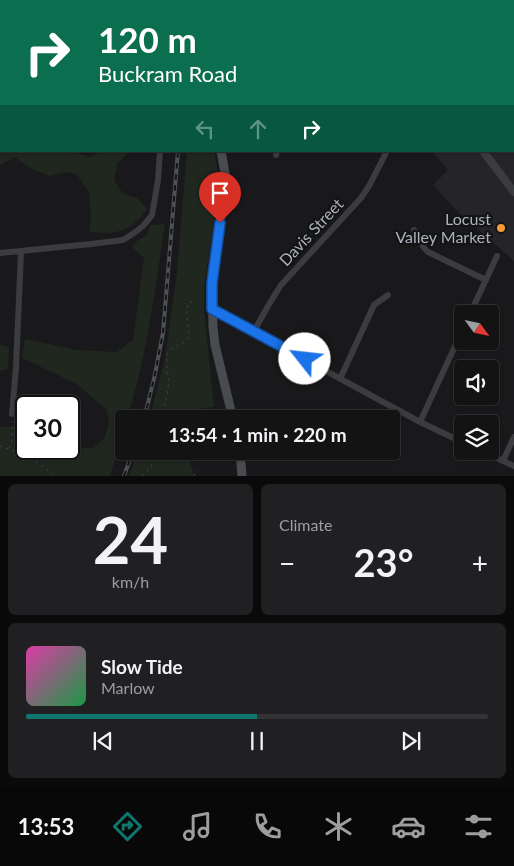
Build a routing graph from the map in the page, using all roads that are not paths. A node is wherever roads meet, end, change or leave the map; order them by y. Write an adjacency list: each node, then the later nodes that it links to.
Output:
1 (160, 152): 7 (street)
2 (221, 152): 13 (main road)
3 (386, 152): 14 (street, Davis Street)
4 (484, 152): 5 (street)
5 (514, 192)
6 (414, 230): 10 (street)
7 (21, 252): 8 (street); 18 (street)
8 (0, 253)
9 (497, 256): 10 (street)
10 (486, 280): 12 (street)
11 (388, 295): 16 (street)
12 (474, 305)
13 (212, 309): 14 (street); 17 (main road)
14 (254, 331): 16 (street)
15 (454, 348): 19 (street)
16 (340, 378): 19 (street)
17 (232, 410)
18 (12, 414)
19 (420, 422): 21 (street)
20 (514, 437): 24 (street)
21 (454, 438)
22 (499, 459): 24 (street)
23 (241, 460): 26 (main road)
24 (503, 461): 25 (street)
25 (514, 466)
26 (242, 476)

